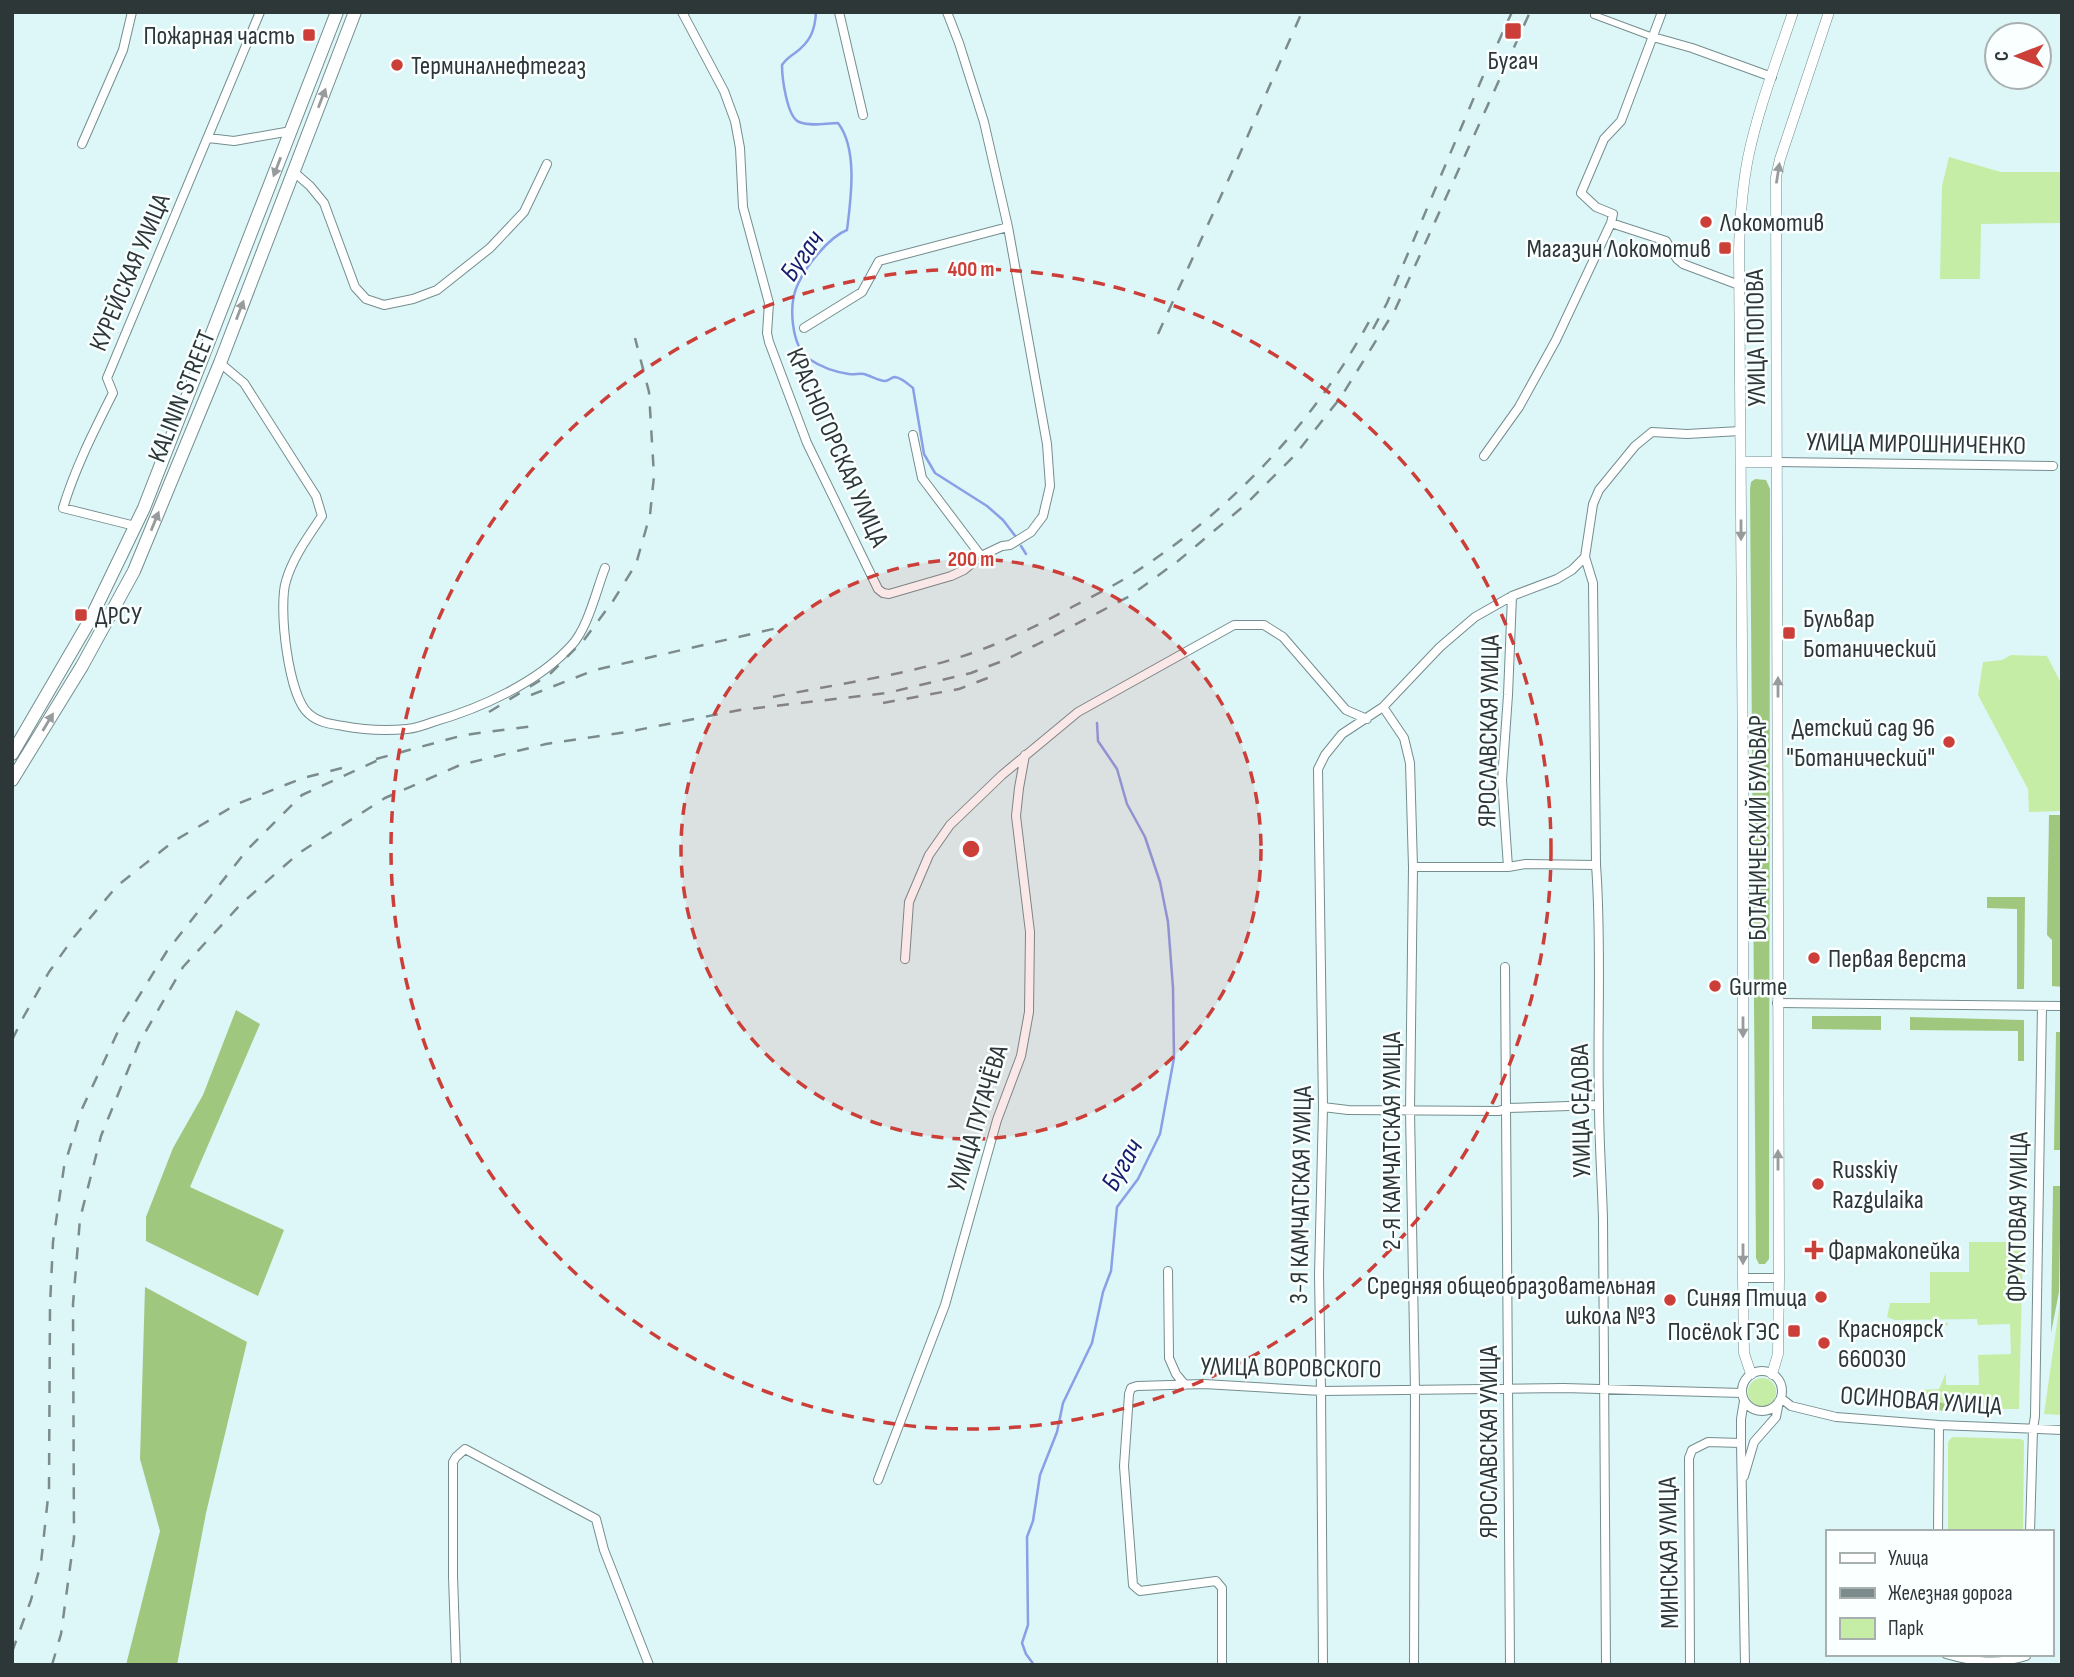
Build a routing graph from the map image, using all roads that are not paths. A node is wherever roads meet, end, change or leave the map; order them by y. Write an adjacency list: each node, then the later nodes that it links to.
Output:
1 (132, 12): 17 (street)
2 (260, 12): 16 (street, КУРЕЙСКАЯ УЛИЦА)
3 (682, 12): 32 (street, КРАСНОГОРСКАЯ УЛИЦА)
4 (839, 12): 14 (street)
5 (947, 12): 21 (street)
6 (1662, 12): 12 (street)
7 (1793, 12): 13 (street, УЛИЦА ПОПОВА)
8 (1829, 12): 29 (street, УЛИЦА ПОПОВА, one-way to 8)
9 (337, 13): 11 (main road); 15 (main road, KALININ STREET)
10 (1594, 15): 12 (street)
11 (354, 16): 19 (main road, KALININ STREET, one-way to 11)
12 (1653, 37): 13 (street); 20 (street)
13 (1772, 77): 22 (street, УЛИЦА ПОПОВА)
14 (863, 115)
15 (291, 131): 16 (street); 31 (main road, KALININ STREET, one-way to 31)
16 (208, 138): 31 (street, КУРЕЙСКАЯ УЛИЦА)
17 (82, 144)
18 (547, 164): 19 (street)
19 (293, 172): 24 (main road, KALININ STREET, one-way to 19)
20 (1611, 223): 22 (street); 27 (street)
21 (1008, 227): 23 (street); 32 (street, КРАСНОГОРСКАЯ УЛИЦА)
22 (1739, 285): 25 (street, УЛИЦА ПОПОВА)
23 (804, 328)
24 (220, 363): 34 (street); 40 (main road, KALININ STREET, one-way to 24)
25 (1740, 431): 28 (street, УЛИЦА ПОПОВА); 33 (street)
26 (913, 435): 32 (street)
27 (1484, 456)
28 (1741, 461): 29 (street); 54 (street, БОТАНИЧЕСКИЙ БУЛЬВАР, one-way to 54)
29 (1777, 462): 30 (street, УЛИЦА МИРОШНИЧЕНКО); 46 (street, БОТАНИЧЕСКИЙ БУЛЬВАР, one-way to 29)
30 (2053, 467)
31 (135, 526): 38 (main road, KALININ STREET)
32 (981, 556)
33 (1585, 557): 35 (street); 41 (street, УЛИЦА СЕДОВА)
34 (605, 568)
35 (1512, 596): 36 (street); 43 (street, ЯРОСЛАВСКАЯ УЛИЦА)
36 (1383, 708): 37 (street); 42 (street, 2-Я КАМЧАТСКАЯ УЛИЦА)
37 (1367, 719): 39 (street); 50 (street, 3-Я КАМЧАТСКАЯ УЛИЦА)
38 (12, 754)
39 (1025, 755): 44 (street); 69 (street, УЛИЦА ПУГАЧЁВА)
40 (12, 780)
41 (1596, 865): 43 (street); 49 (street, УЛИЦА СЕДОВА)
42 (1413, 867): 43 (street); 52 (street, 2-Я КАМЧАТСКАЯ УЛИЦА)
43 (1508, 867)
44 (905, 959)
45 (1505, 967): 51 (street, ЯРОСЛАВСКАЯ УЛИЦА)
46 (1777, 1003): 47 (street); 55 (street, БОТАНИЧЕСКИЙ БУЛЬВАР, one-way to 46)
47 (2042, 1006): 48 (street); 66 (street, ФРУКТОВАЯ УЛИЦА)
48 (2062, 1006)
49 (1599, 1105): 51 (street); 61 (street, УЛИЦА СЕДОВА)
50 (1323, 1107): 52 (street); 62 (street, 3-Я КАМЧАТСКАЯ УЛИЦА)
51 (1507, 1108): 52 (street); 59 (street, ЯРОСЛАВСКАЯ УЛИЦА)
52 (1410, 1111): 60 (street, 2-Я КАМЧАТСКАЯ УЛИЦА)
53 (1168, 1270): 58 (street)
54 (1743, 1278): 55 (street); 56 (street, БОТАНИЧЕСКИЙ БУЛЬВАР)
55 (1779, 1278): 57 (street, БОТАНИЧЕСКИЙ БУЛЬВАР)
56 (1751, 1374): 57 (street); 63 (street)
57 (1772, 1374): 64 (street)
58 (1185, 1385): 62 (street, УЛИЦА ВОРОВСКОГО); 77 (street, УЛИЦА ВОРОВСКОГО)
59 (1509, 1389): 60 (street, УЛИЦА ВОРОВСКОГО); 61 (street, УЛИЦА ВОРОВСКОГО); 80 (street, ЯРОСЛАВСКАЯ УЛИЦА)
60 (1415, 1390): 62 (street, УЛИЦА ВОРОВСКОГО); 79 (street, 2-Я КАМЧАТСКАЯ УЛИЦА)
61 (1602, 1390): 63 (street, УЛИЦА ВОРОВСКОГО); 81 (street, УЛИЦА СЕДОВА)
62 (1321, 1391): 78 (street, 3-Я КАМЧАТСКАЯ УЛИЦА)
63 (1743, 1397): 64 (street); 68 (street)
64 (1780, 1400): 65 (street, ОСИНОВАЯ УЛИЦА); 70 (street)
65 (1939, 1426): 66 (street, ОСИНОВАЯ УЛИЦА); 71 (street)
66 (2033, 1429): 67 (street, ОСИНОВАЯ УЛИЦА); 72 (street, ФРУКТОВАЯ УЛИЦА)
67 (2062, 1430)
68 (1741, 1443): 70 (street); 82 (street, МИНСКАЯ УЛИЦА)
69 (878, 1480)
70 (1742, 1483): 83 (street)
71 (1938, 1530)
72 (2030, 1530)
73 (1954, 1656): 74 (street)
74 (2026, 1656)
75 (456, 1665): 76 (street)
76 (649, 1665)
77 (1222, 1665)
78 (1323, 1665)
79 (1414, 1665)
80 (1510, 1665)
81 (1606, 1665)
82 (1690, 1665)
83 (1745, 1665)

